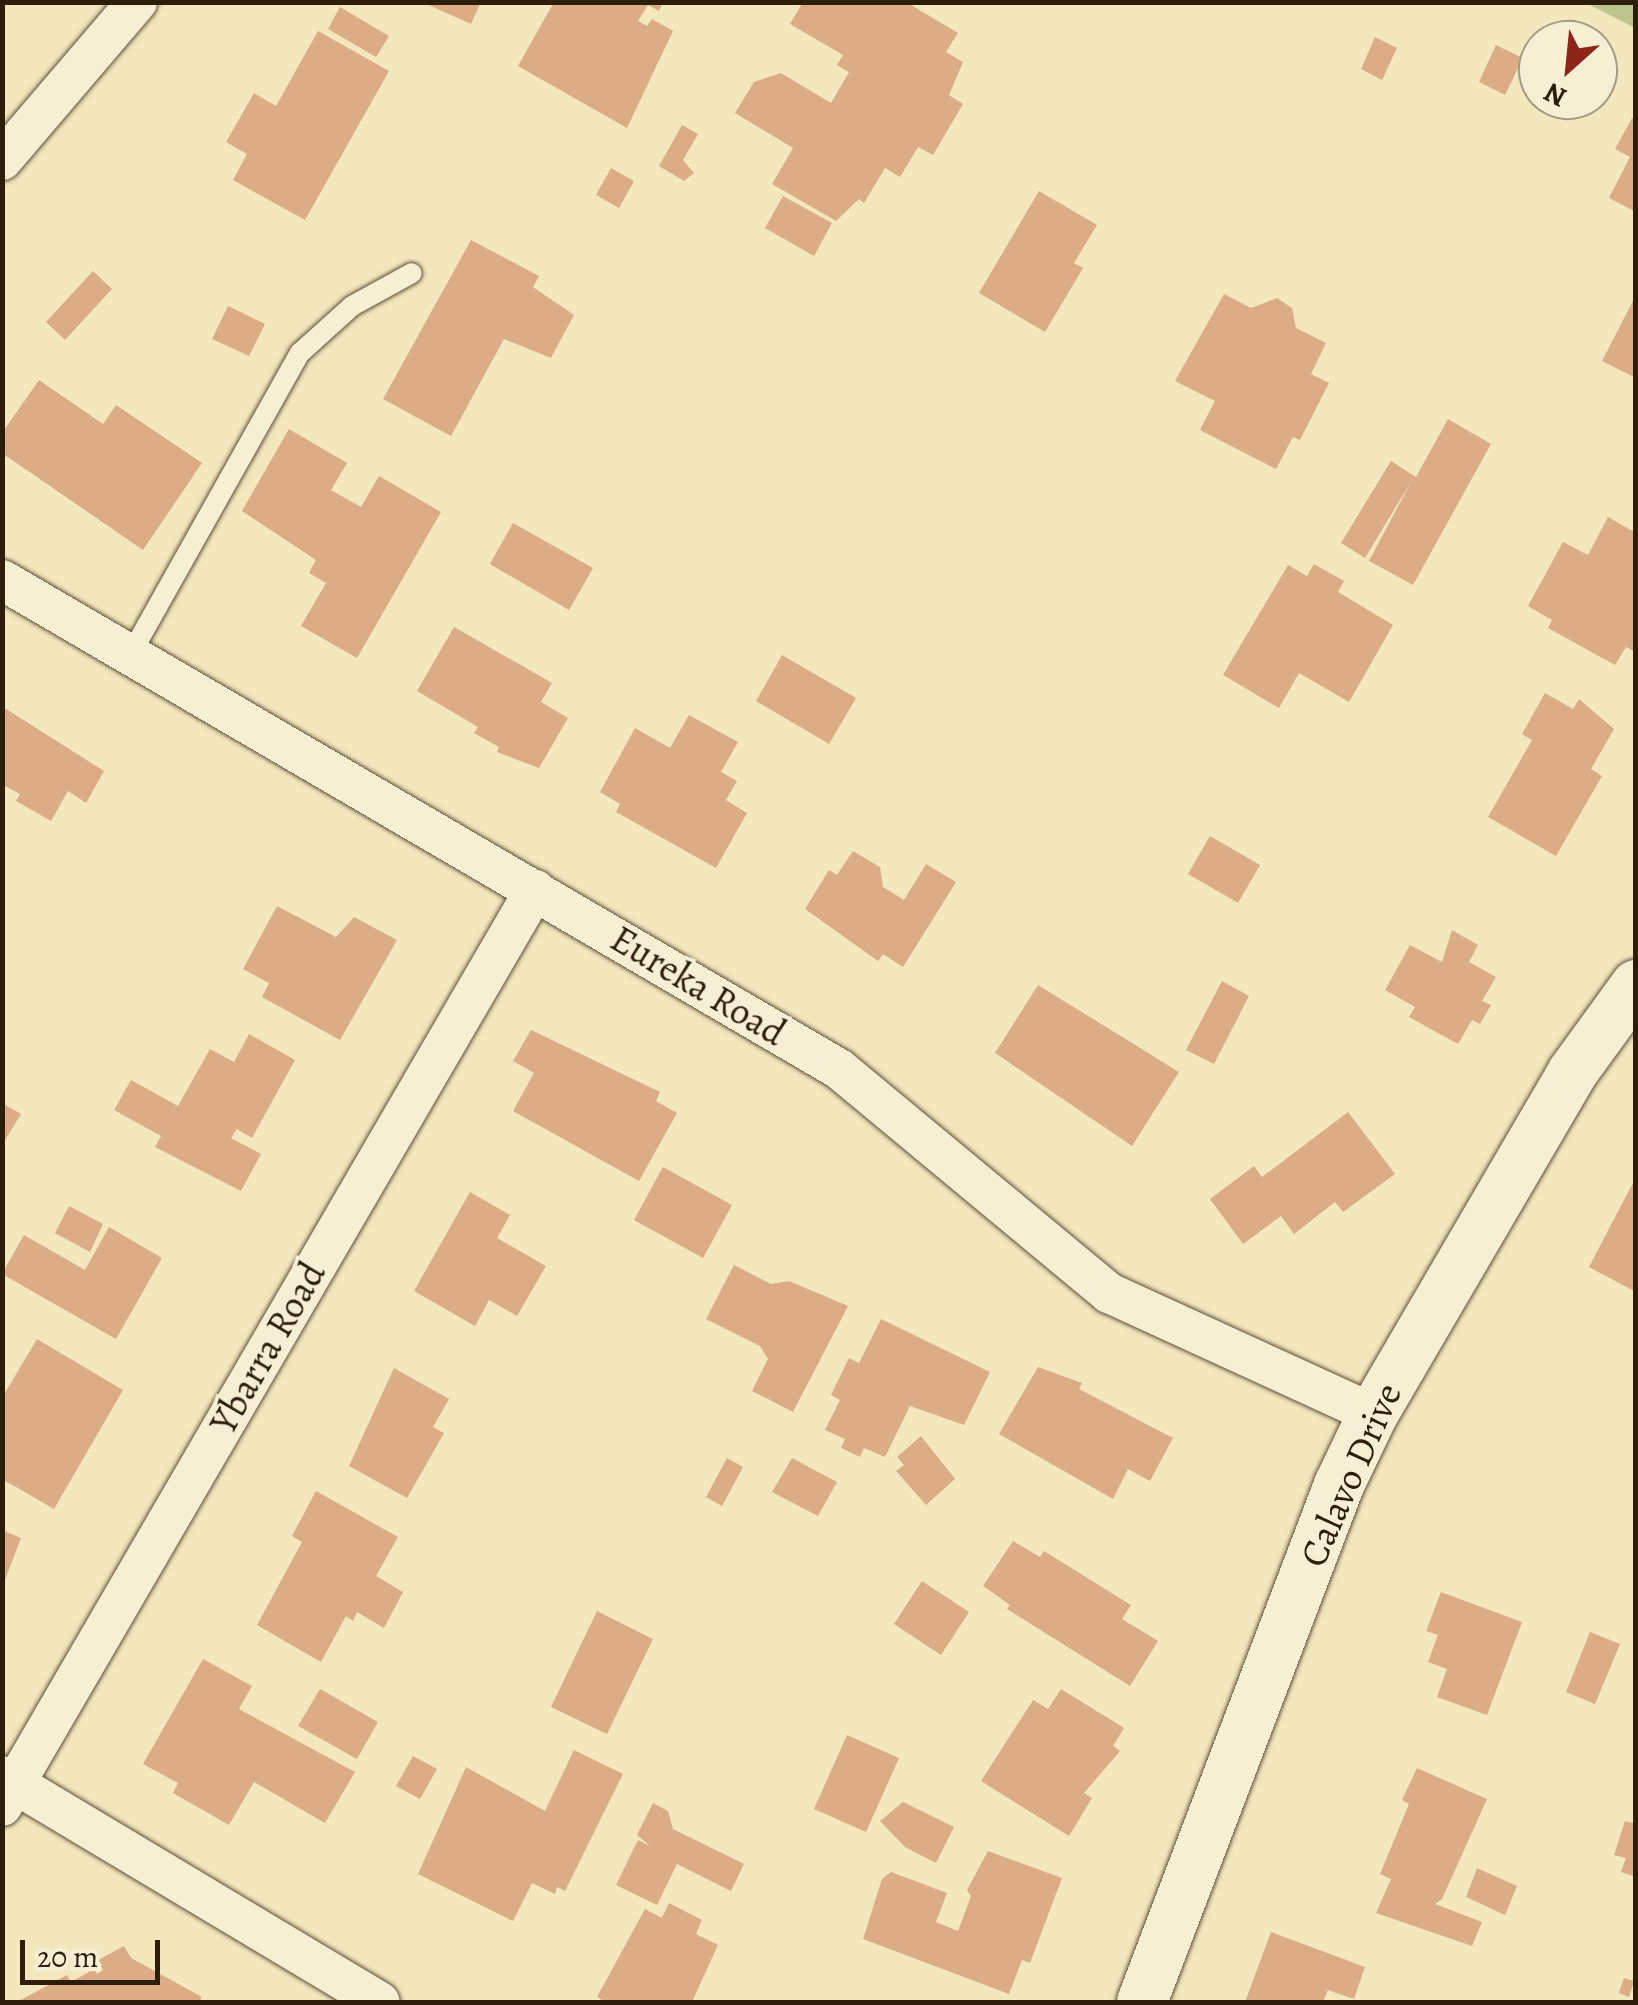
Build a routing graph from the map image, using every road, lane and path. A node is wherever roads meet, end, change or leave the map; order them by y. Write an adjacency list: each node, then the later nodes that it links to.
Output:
1 (137, 2): 2 (street)
2 (2, 160)
3 (412, 273): 5 (lane)
4 (2, 580): 5 (street, Eureka Road)
5 (132, 652): 6 (street, Eureka Road)
6 (535, 890): 8 (street, Eureka Road); 9 (street, Ybarra Road)
7 (1636, 985): 8 (street, Calavo Drive)
8 (1373, 1414): 11 (street, Calavo Drive)
9 (7, 1788): 10 (street)
10 (379, 2002)
11 (1142, 2002)

